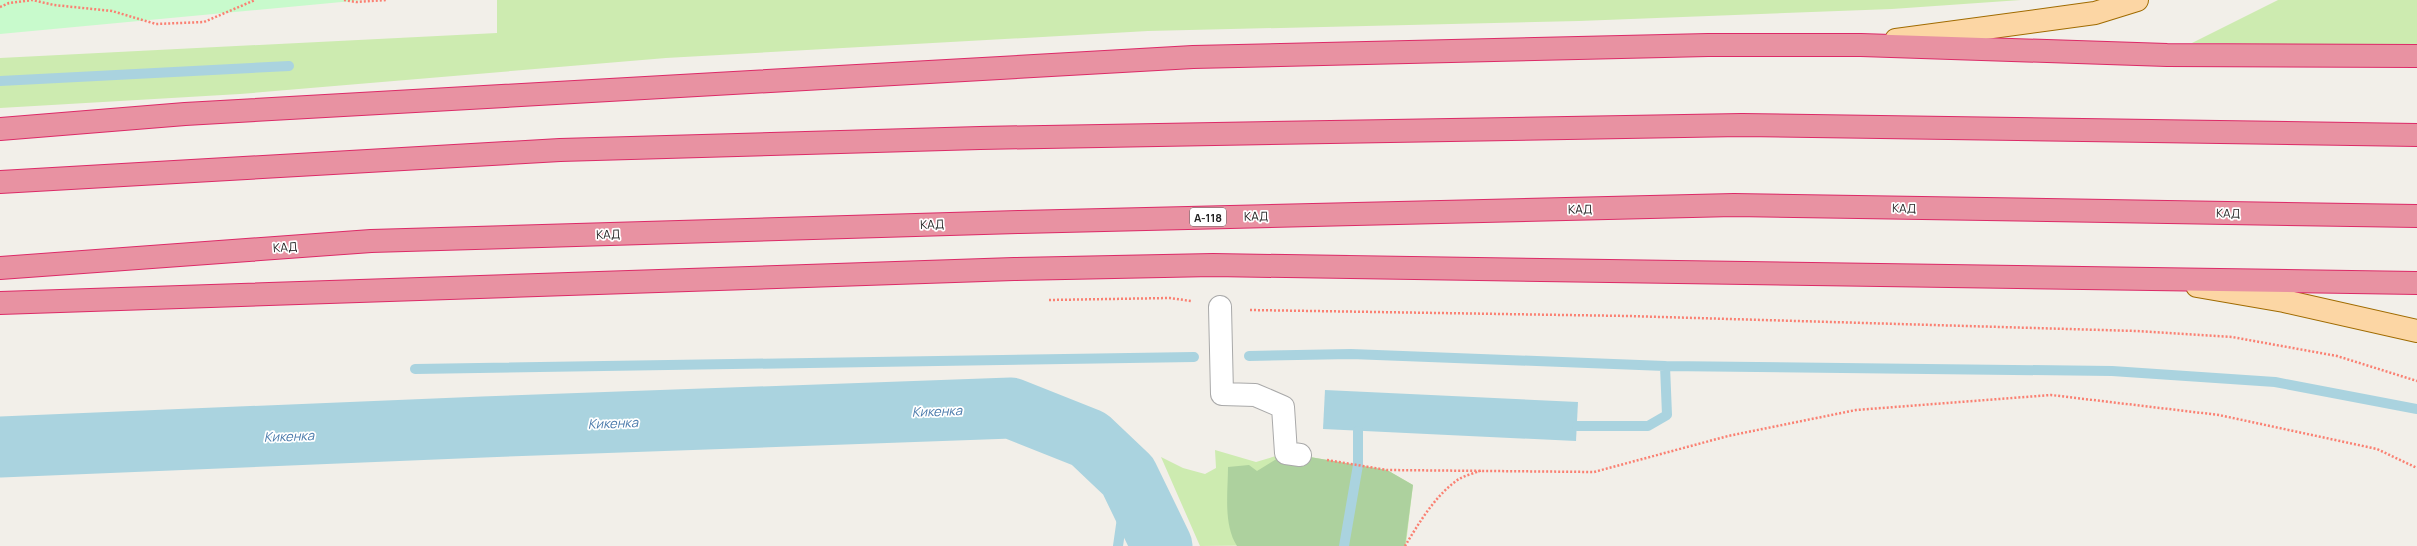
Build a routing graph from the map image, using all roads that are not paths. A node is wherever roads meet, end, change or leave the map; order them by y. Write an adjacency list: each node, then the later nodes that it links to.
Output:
1 (2137, 0): 2 (main road)
2 (1861, 45): 3 (highway); 4 (highway)
3 (2417, 56)
4 (0, 129)
5 (2417, 135): 6 (highway)
6 (0, 182)
7 (2417, 216): 8 (highway, КАД / А-118)
8 (0, 268)
9 (2155, 279): 10 (highway); 11 (highway); 13 (main road)
10 (2417, 283)
11 (0, 303)
12 (1220, 307): 14 (lane)
13 (2417, 331)
14 (1300, 455)

